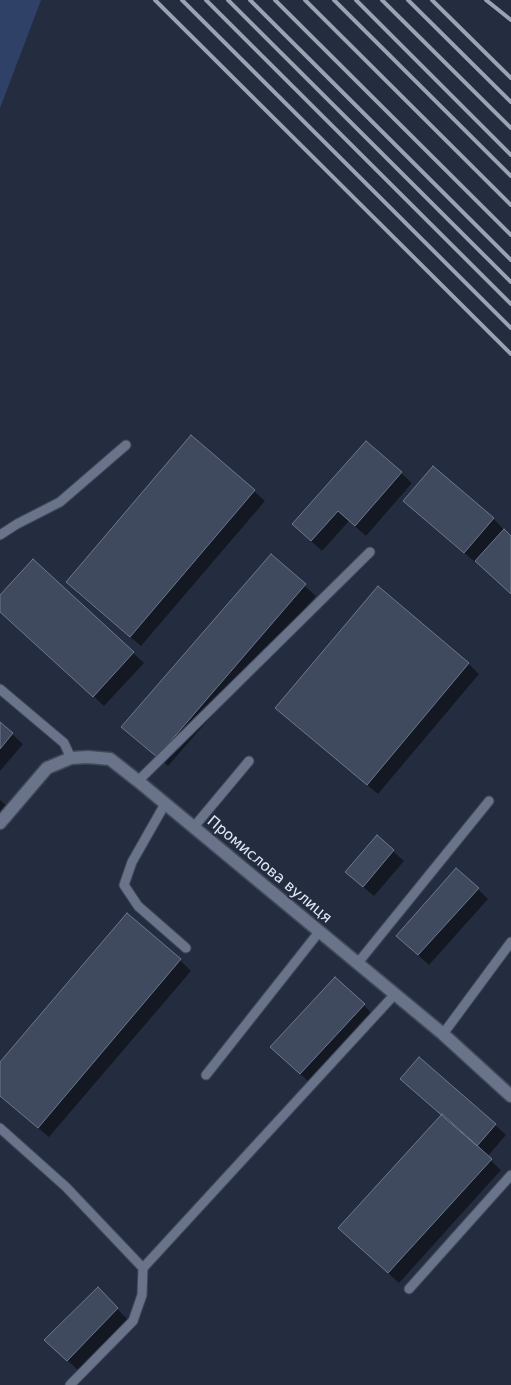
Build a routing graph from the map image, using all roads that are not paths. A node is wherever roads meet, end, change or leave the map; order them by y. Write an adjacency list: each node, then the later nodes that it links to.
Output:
1 (126, 445): 2 (lane)
2 (0, 534)
3 (370, 552): 7 (lane)
4 (0, 689): 5 (lane)
5 (71, 758): 7 (street, Промислова вулиця); 10 (street, Промислова вулиця)
6 (249, 760): 11 (lane)
7 (138, 781): 9 (street, Промислова вулиця)
8 (489, 800): 15 (lane)
9 (165, 804): 11 (street, Промислова вулиця); 14 (lane)
10 (0, 823)
11 (193, 828): 12 (street, Промислова вулиця)
12 (318, 932): 15 (street, Промислова вулиця); 18 (lane)
13 (511, 942): 17 (lane)
14 (186, 948)
15 (358, 964): 16 (street, Промислова вулиця)
16 (395, 994): 17 (street, Промислова вулиця); 22 (lane)
17 (443, 1034): 19 (street, Промислова вулиця)
18 (206, 1075)
19 (511, 1096)
20 (0, 1128): 22 (lane)
21 (511, 1175): 23 (lane)
22 (143, 1268): 24 (lane)
23 (409, 1289)
24 (70, 1385)

